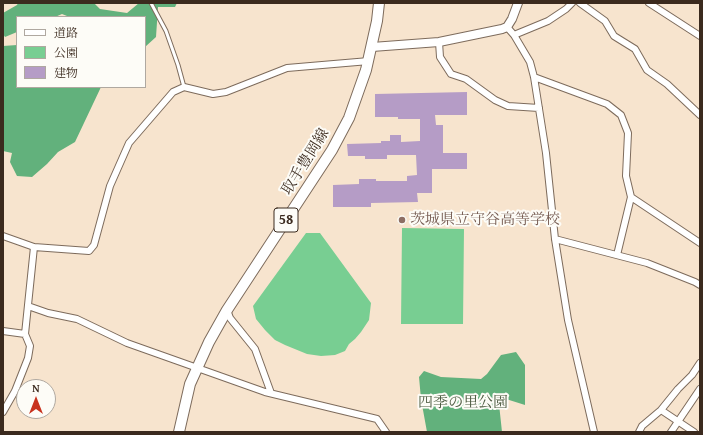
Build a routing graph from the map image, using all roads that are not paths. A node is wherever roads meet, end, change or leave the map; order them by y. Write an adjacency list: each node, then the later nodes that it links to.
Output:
1 (151, 3): 14 (lane)
2 (379, 3): 11 (main road, 取手豊岡線 / 58)
3 (518, 3): 7 (street)
4 (572, 3): 8 (street)
5 (580, 3): 16 (street)
6 (649, 3): 9 (street)
7 (507, 27): 8 (street); 10 (street)
8 (514, 35): 13 (street)
9 (700, 36)
10 (439, 42): 11 (street); 15 (street)
11 (372, 47): 12 (main road, 取手豊岡線 / 58)
12 (368, 61): 14 (street); 25 (main road, 取手豊岡線 / 58)
13 (534, 77): 15 (street); 17 (street)
14 (184, 87): 21 (street)
15 (540, 108): 19 (street)
16 (700, 115)
17 (631, 197): 20 (street); 22 (street)
18 (3, 236): 21 (street)
19 (555, 239): 22 (street); 37 (street)
20 (700, 243)
21 (34, 247): 24 (street)
22 (617, 255): 23 (street)
23 (700, 285)
24 (28, 306): 27 (street); 29 (street)
25 (227, 310): 29 (main road, 取手豊岡線 / 58); 31 (street)
26 (3, 331): 27 (street)
27 (25, 334): 33 (street)
28 (700, 363): 32 (street)
29 (196, 369): 31 (street); 35 (main road, 取手豊岡線 / 58)
30 (700, 389): 34 (street)
31 (270, 393): 36 (street)
32 (661, 410): 34 (street); 38 (street)
33 (3, 412)
34 (678, 422): 39 (street); 40 (street)
35 (179, 432)
36 (386, 432)
37 (594, 432)
38 (639, 432)
39 (671, 432)
40 (694, 432)

